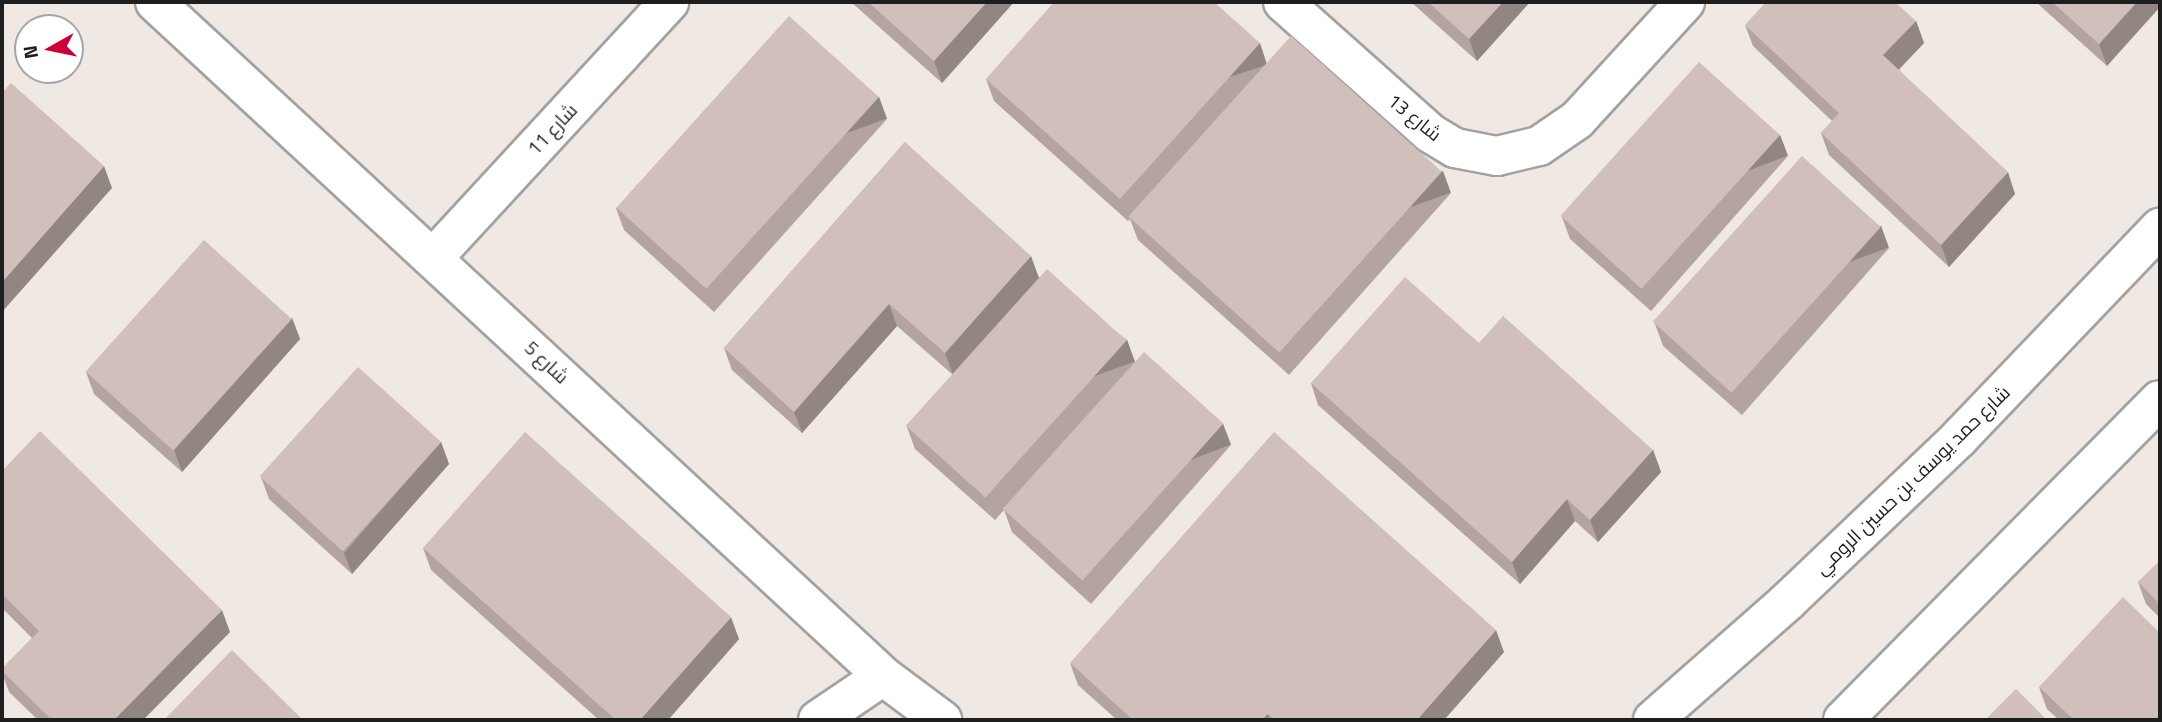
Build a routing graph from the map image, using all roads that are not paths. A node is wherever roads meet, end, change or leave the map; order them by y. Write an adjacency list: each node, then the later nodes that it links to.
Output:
1 (155, 2): 6 (street, شارع 5)
2 (669, 2): 6 (street, شارع 11)
3 (1283, 2): 4 (street, شارع 13)
4 (1685, 2)
5 (2160, 228): 11 (street, شارع حمد يوسف بن حسين الرومي)
6 (435, 257): 8 (street, شارع 5)
7 (2160, 400): 12 (street)
8 (883, 676): 9 (street); 10 (street, شارع 5)
9 (818, 720)
10 (942, 720)
11 (1653, 720)
12 (1843, 720)

